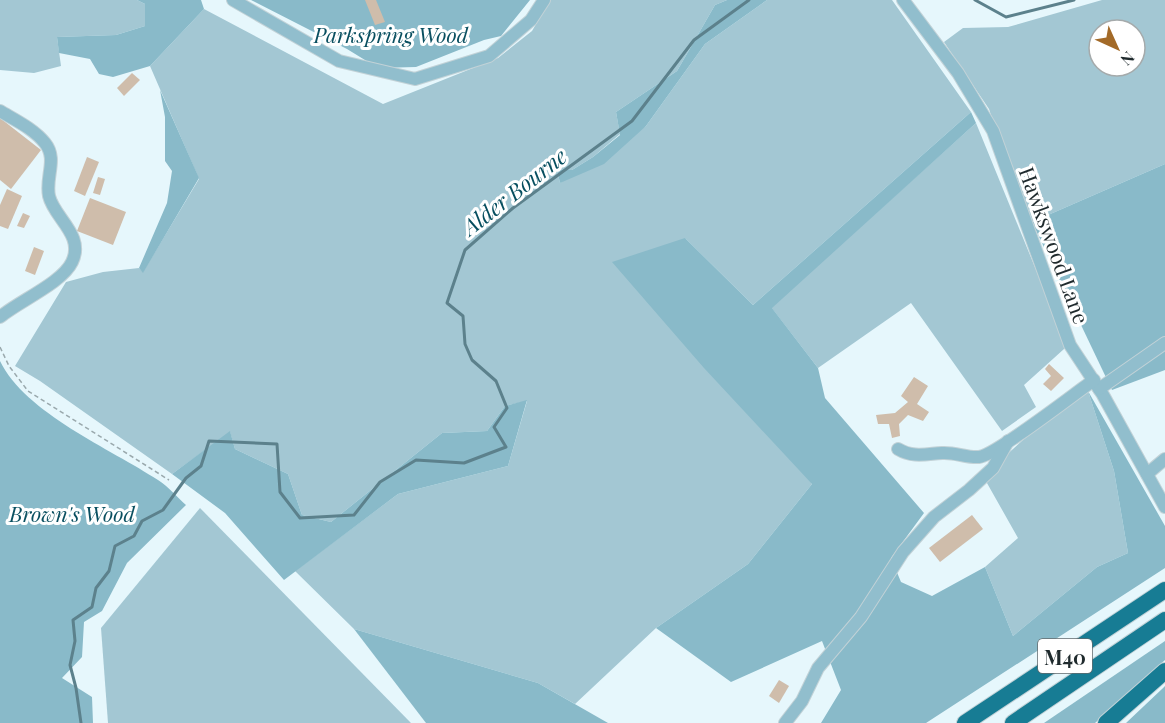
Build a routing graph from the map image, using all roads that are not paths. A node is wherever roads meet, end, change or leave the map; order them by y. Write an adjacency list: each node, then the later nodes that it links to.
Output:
1 (233, 0): 2 (street)
2 (544, 0)
3 (903, 0): 7 (street, Hawkswood Lane)
4 (0, 111): 5 (street)
5 (0, 317)
6 (1165, 342): 7 (street)
7 (1096, 385): 8 (street); 11 (street, Hawkswood Lane)
8 (1008, 441): 9 (street); 16 (street)
9 (898, 449)
10 (1165, 459): 11 (street)
11 (1147, 474): 12 (street, Hawkswood Lane)
12 (1165, 507)
13 (1165, 590): 17 (highway, M40)
14 (1165, 620): 18 (highway, M40)
15 (1165, 671): 19 (highway)
16 (785, 723)
17 (964, 723)
18 (1013, 723)
19 (1106, 723)

